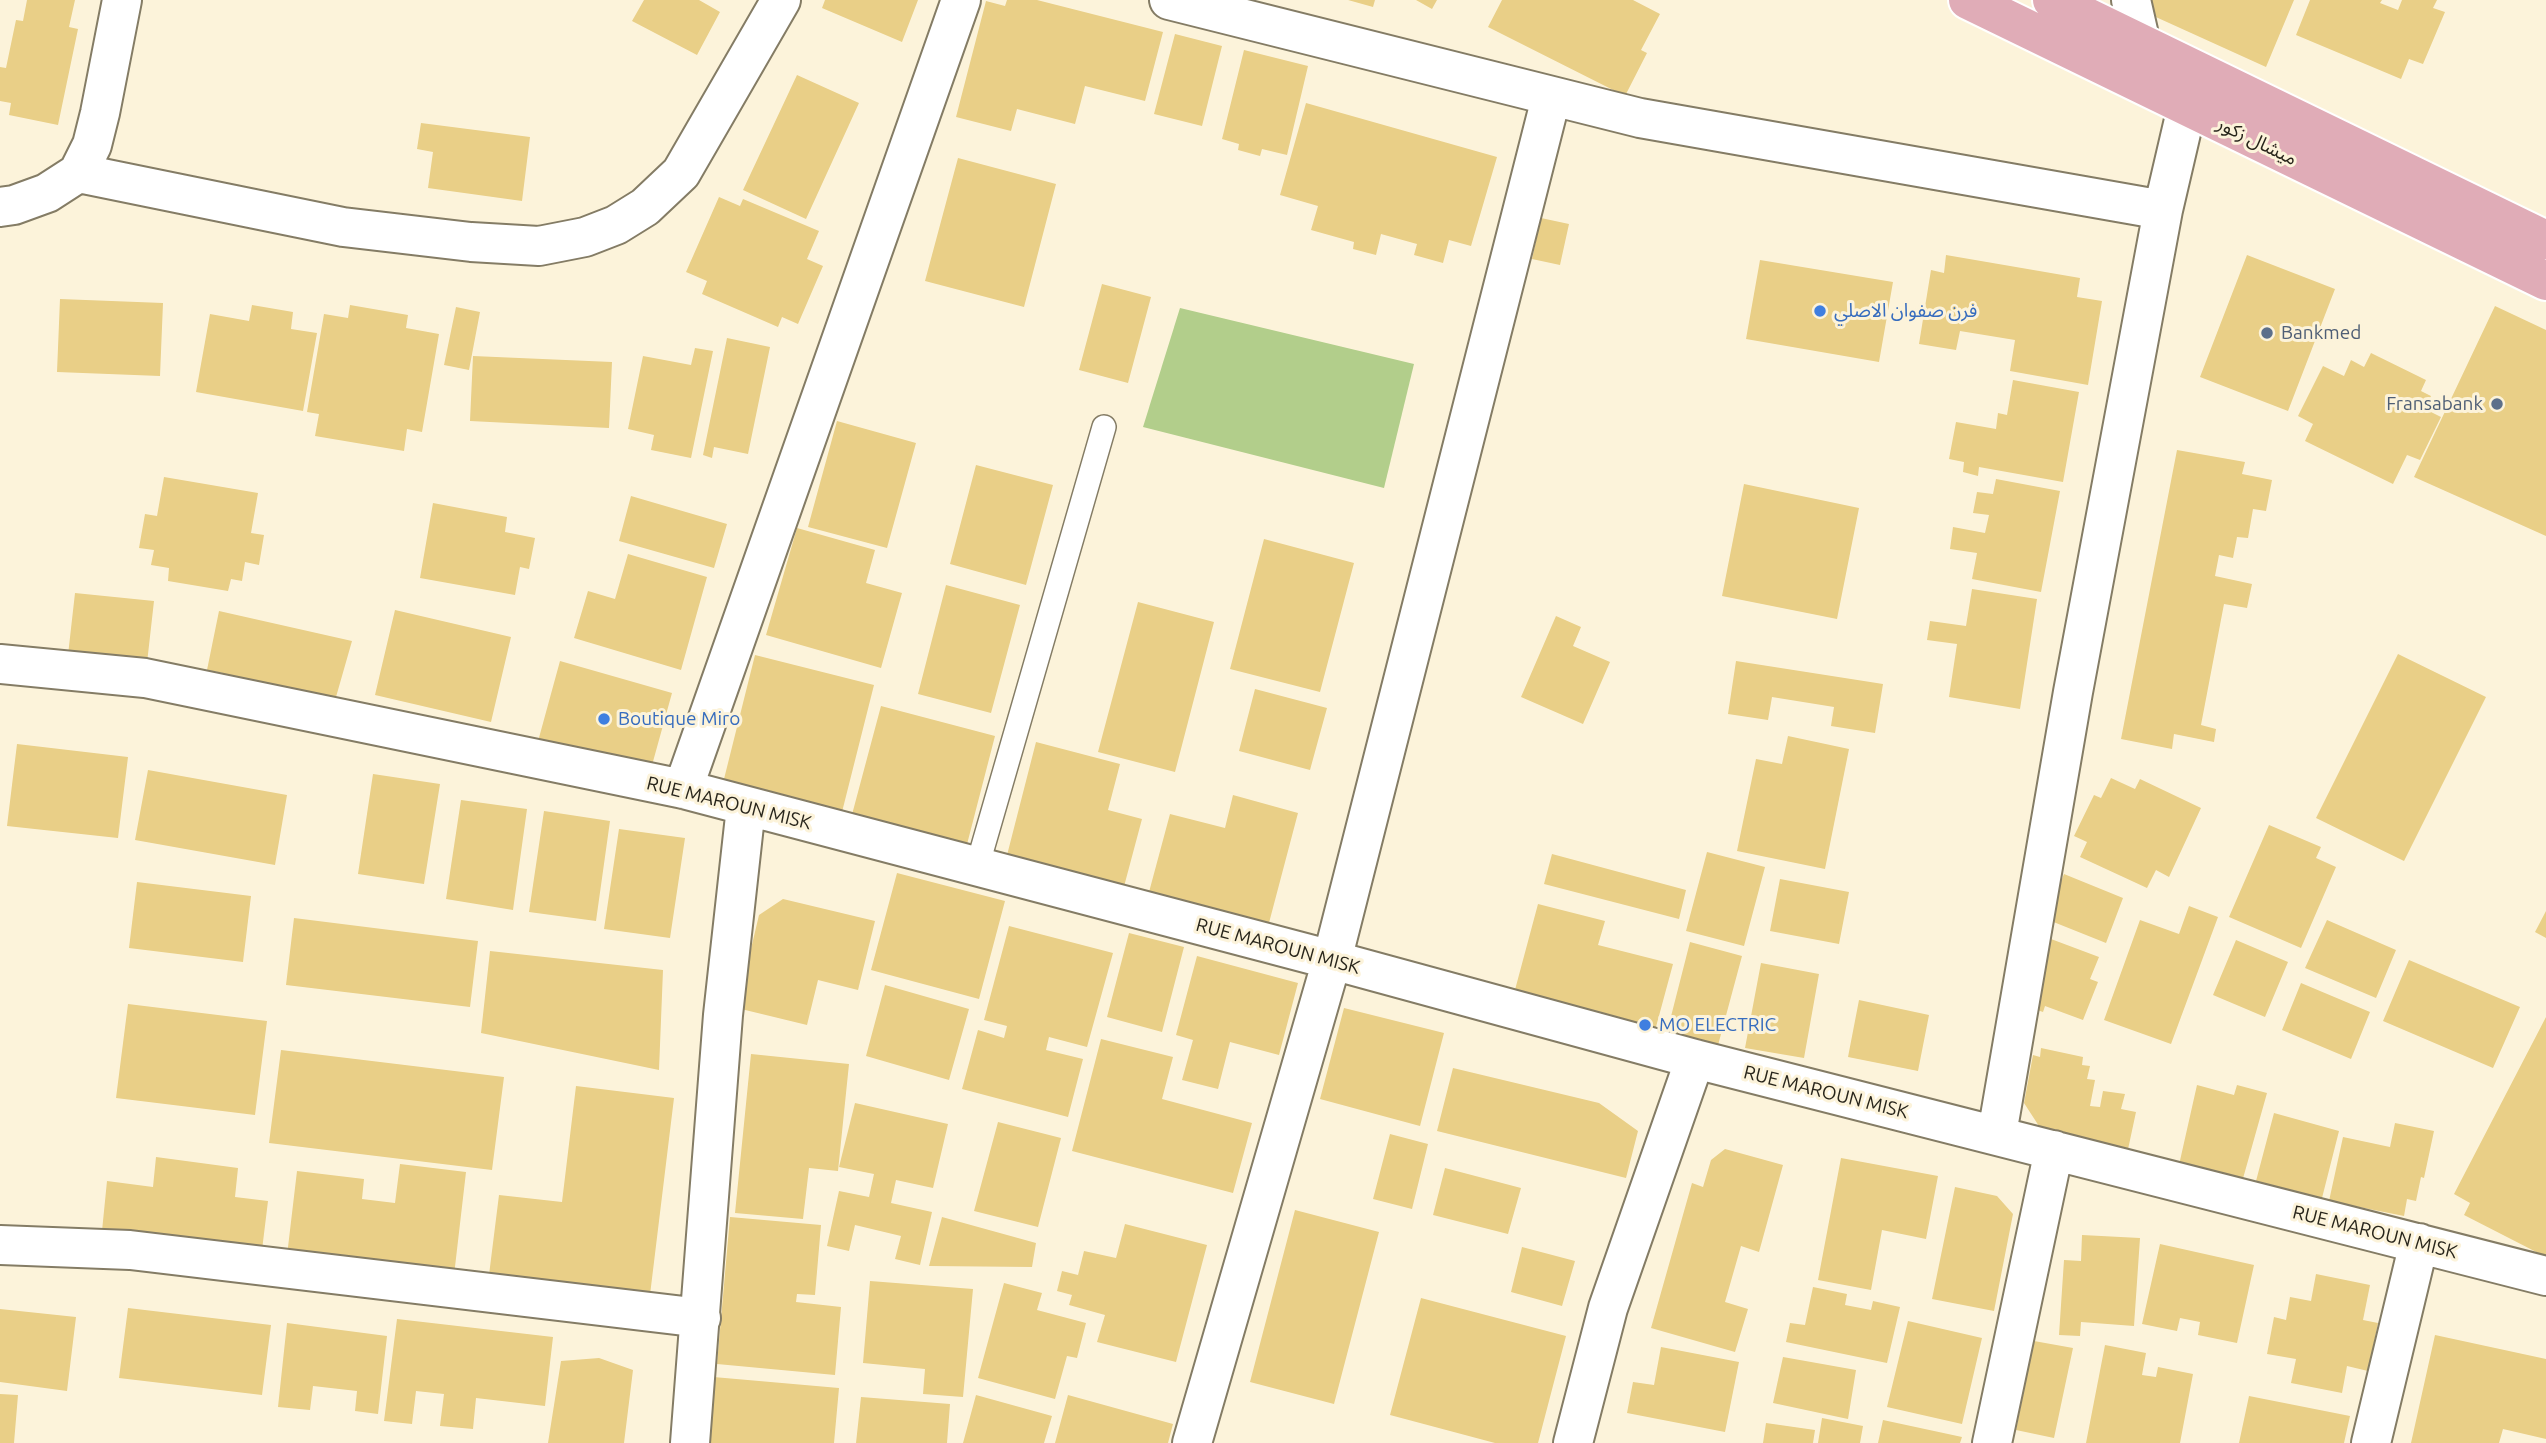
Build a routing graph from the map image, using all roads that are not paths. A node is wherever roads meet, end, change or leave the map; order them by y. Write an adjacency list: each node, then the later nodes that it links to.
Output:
1 (121, 0): 11 (street)
2 (781, 0): 11 (street)
3 (961, 0): 18 (street)
4 (1170, 0): 9 (street)
5 (1968, 0): 10 (main road, ميشال زكور)
6 (2052, 0): 8 (main road, ميشال زكور)
7 (2132, 0): 8 (street)
8 (2141, 44): 14 (main road, ميشال زكور)
9 (1551, 98): 13 (street); 21 (street)
10 (2187, 107): 13 (street); 15 (main road, ميشال زكور)
11 (78, 173): 12 (street)
12 (0, 207)
13 (2164, 210): 23 (street)
14 (2546, 240)
15 (2546, 281)
16 (1104, 427): 20 (lane)
17 (0, 664): 18 (street, RUE MAROUN MISK)
18 (683, 789): 19 (street, RUE MAROUN MISK)
19 (746, 807): 20 (street, RUE MAROUN MISK); 28 (street)
20 (977, 867): 21 (street, RUE MAROUN MISK)
21 (1332, 960): 22 (street, RUE MAROUN MISK); 30 (street)
22 (1695, 1059): 23 (street, RUE MAROUN MISK); 31 (street)
23 (1997, 1134): 24 (street, RUE MAROUN MISK)
24 (2054, 1150): 25 (street, RUE MAROUN MISK); 32 (street)
25 (2420, 1243): 27 (street, RUE MAROUN MISK); 33 (street)
26 (0, 1245): 28 (street)
27 (2546, 1276)
28 (701, 1318): 29 (street)
29 (690, 1443)
30 (1192, 1443)
31 (1573, 1443)
32 (1992, 1443)
33 (2371, 1443)

